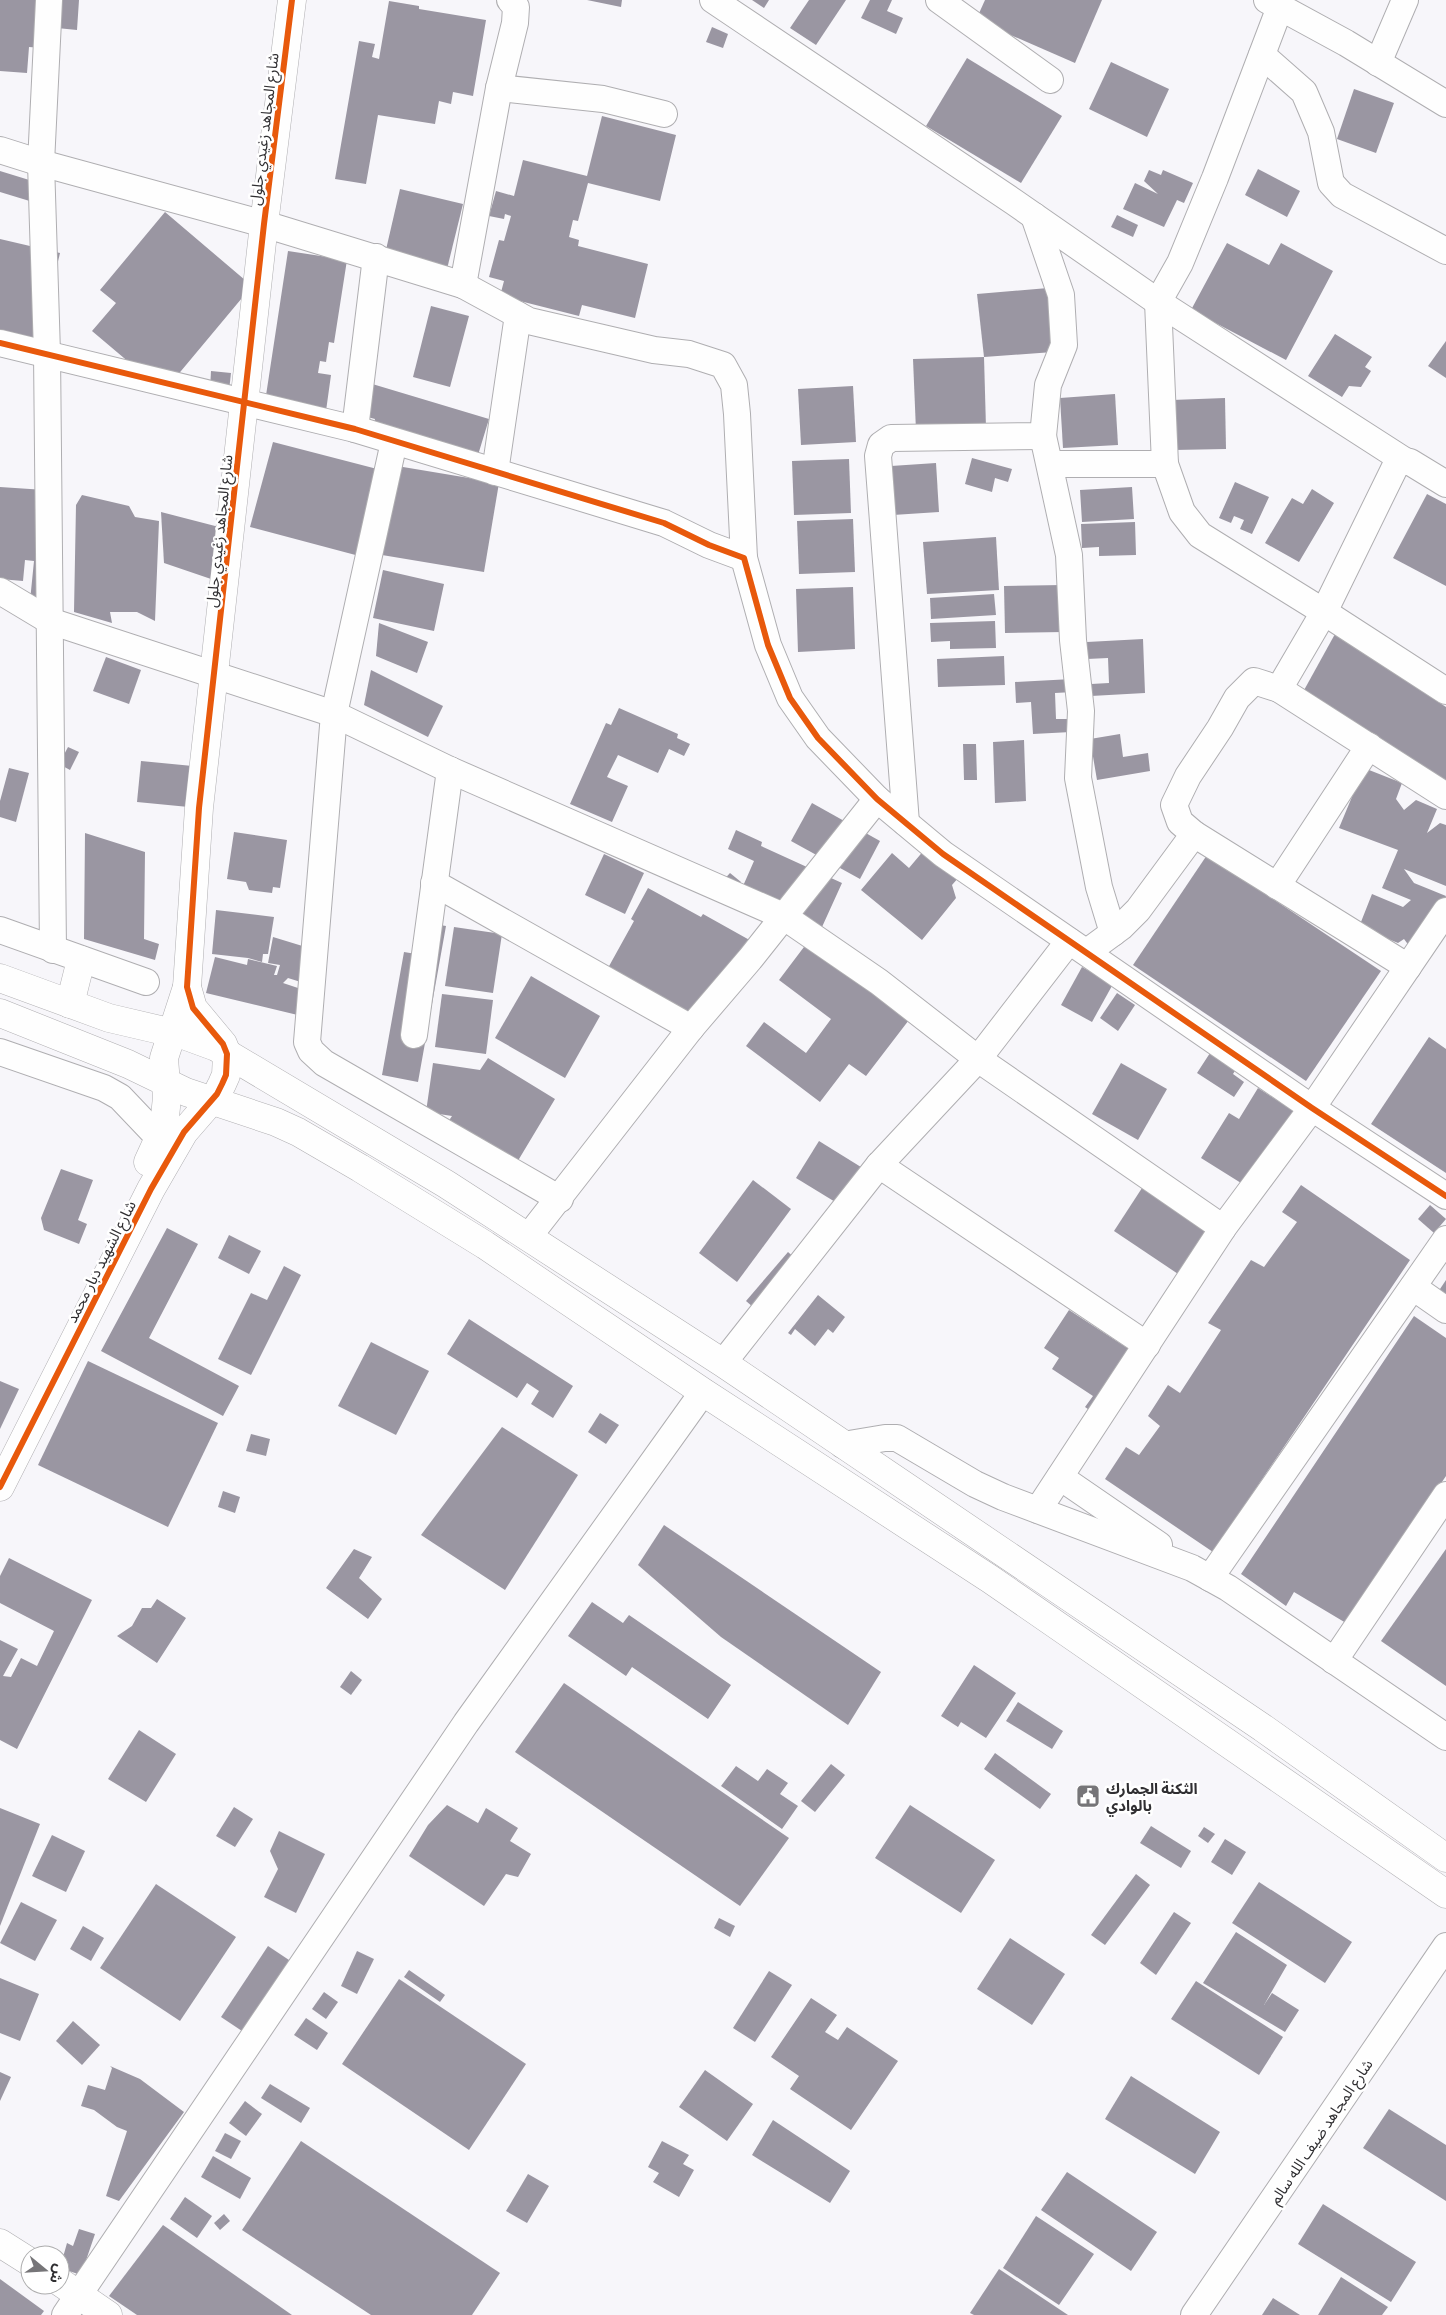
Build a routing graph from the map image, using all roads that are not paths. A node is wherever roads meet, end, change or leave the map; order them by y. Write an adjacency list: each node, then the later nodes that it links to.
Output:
1 (49, 0): 15 (street)
2 (292, 0): 17 (main road, شارع المجاهد زغيدي جلول)
3 (510, 0): 11 (street)
4 (713, 0): 16 (street)
5 (939, 0): 10 (street)
6 (1405, 0): 9 (street)
7 (1273, 3): 8 (street); 9 (street)
8 (1262, 54): 18 (street); 21 (street)
9 (1378, 63): 12 (street)
10 (1050, 80)
11 (499, 88): 13 (street); 20 (street)
12 (1446, 104)
13 (664, 114)
14 (0, 150): 15 (street)
15 (41, 163): 17 (street); 24 (street)
16 (1034, 216): 21 (street); 27 (street)
17 (264, 224): 19 (street); 25 (main road, شارع المجاهد زغيدي جلول)
18 (1446, 251)
19 (376, 257): 20 (street); 26 (street)
20 (464, 285): 22 (street)
21 (1158, 302): 29 (street); 31 (street)
22 (518, 315): 32 (street); 34 (street)
23 (0, 343): 24 (street)
24 (48, 353): 25 (street); 37 (street)
25 (244, 402): 26 (street); 38 (main road, شارع المجاهد زغيدي جلول)
26 (354, 429): 28 (street)
27 (1043, 436): 30 (street); 46 (street)
28 (394, 442): 32 (street); 41 (street)
29 (1405, 461): 33 (street); 36 (street)
30 (1050, 464): 31 (street); 53 (street)
31 (1165, 464): 36 (street)
32 (495, 472): 34 (street)
33 (1446, 484)
34 (744, 558): 45 (street)
35 (0, 591): 37 (street)
36 (1324, 612): 39 (street); 40 (street)
37 (50, 621): 38 (street); 55 (street)
38 (215, 675): 41 (street); 60 (main road, شارع المجاهد زغيدي جلول)
39 (1279, 688): 42 (street); 47 (street)
40 (1446, 692)
41 (334, 714): 43 (street); 75 (street)
42 (1369, 746): 44 (street); 49 (street)
43 (450, 770): 48 (street); 51 (street)
44 (1446, 796)
45 (877, 799): 46 (street); 51 (street)
46 (906, 823): 54 (street)
47 (1194, 834): 49 (street); 53 (street)
48 (434, 883): 63 (street); 65 (street)
49 (1277, 886): 57 (street)
50 (1446, 911): 57 (street)
51 (783, 916): 63 (street); 68 (street)
52 (0, 930): 55 (street)
53 (1113, 933): 54 (street)
54 (1078, 947): 68 (street); 71 (street)
55 (53, 950): 56 (street)
56 (81, 960): 59 (street); 61 (main road)
57 (1408, 967): 71 (street)
58 (0, 978): 61 (main road)
59 (146, 982)
60 (187, 987): 64 (main road, شارع المجاهد زغيدي جلول); 67 (main road, شارع المجاهد زغيدي جلول)
61 (70, 1004): 64 (main road)
62 (2, 1021): 69 (main road)
63 (691, 1028): 75 (street)
64 (171, 1032): 67 (main road); 69 (main road, شارع الشهيد دبار محمد)
65 (414, 1035)
66 (0, 1052): 72 (street)
67 (227, 1054): 70 (main road, شارع الشهيد دبار محمد); 77 (main road)
68 (978, 1058): 73 (street); 76 (street)
69 (166, 1084): 70 (main road); 72 (main road, شارع الشهيد دبار محمد)
70 (210, 1101): 79 (main road, شارع الشهيد دبار محمد); 84 (main road)
71 (1312, 1108): 74 (street); 76 (street)
72 (160, 1139): 79 (main road, شارع الشهيد دبار محمد)
73 (879, 1166): 82 (street); 83 (street)
74 (1446, 1196)
75 (560, 1199): 77 (street)
76 (1223, 1228): 82 (street)
77 (529, 1236): 83 (main road)
78 (1446, 1239): 80 (street)
79 (113, 1245): 86 (main road, شارع الشهيد دبار محمد); 88 (main road, شارع الشهيد دبار محمد)
80 (1413, 1286): 81 (street); 91 (street)
81 (1446, 1310)
82 (1147, 1345): 87 (street)
83 (723, 1363): 85 (main road)
84 (703, 1392): 95 (main road); 99 (street)
85 (843, 1445): 90 (street); 94 (main road)
86 (0, 1458)
87 (1060, 1477): 90 (street); 91 (street)
88 (0, 1487)
89 (1446, 1495): 92 (street)
90 (1038, 1510): 91 (street)
91 (1201, 1573): 92 (street)
92 (1334, 1661): 93 (street)
93 (1446, 1737)
94 (1446, 1858)
95 (1446, 1894)
96 (1446, 1946): 101 (street, شارع المجاهد ضيف الله سالم)
97 (0, 2243): 98 (main road)
98 (20, 2256)
99 (68, 2297): 100 (main road)
100 (108, 2315)
101 (1194, 2315)

